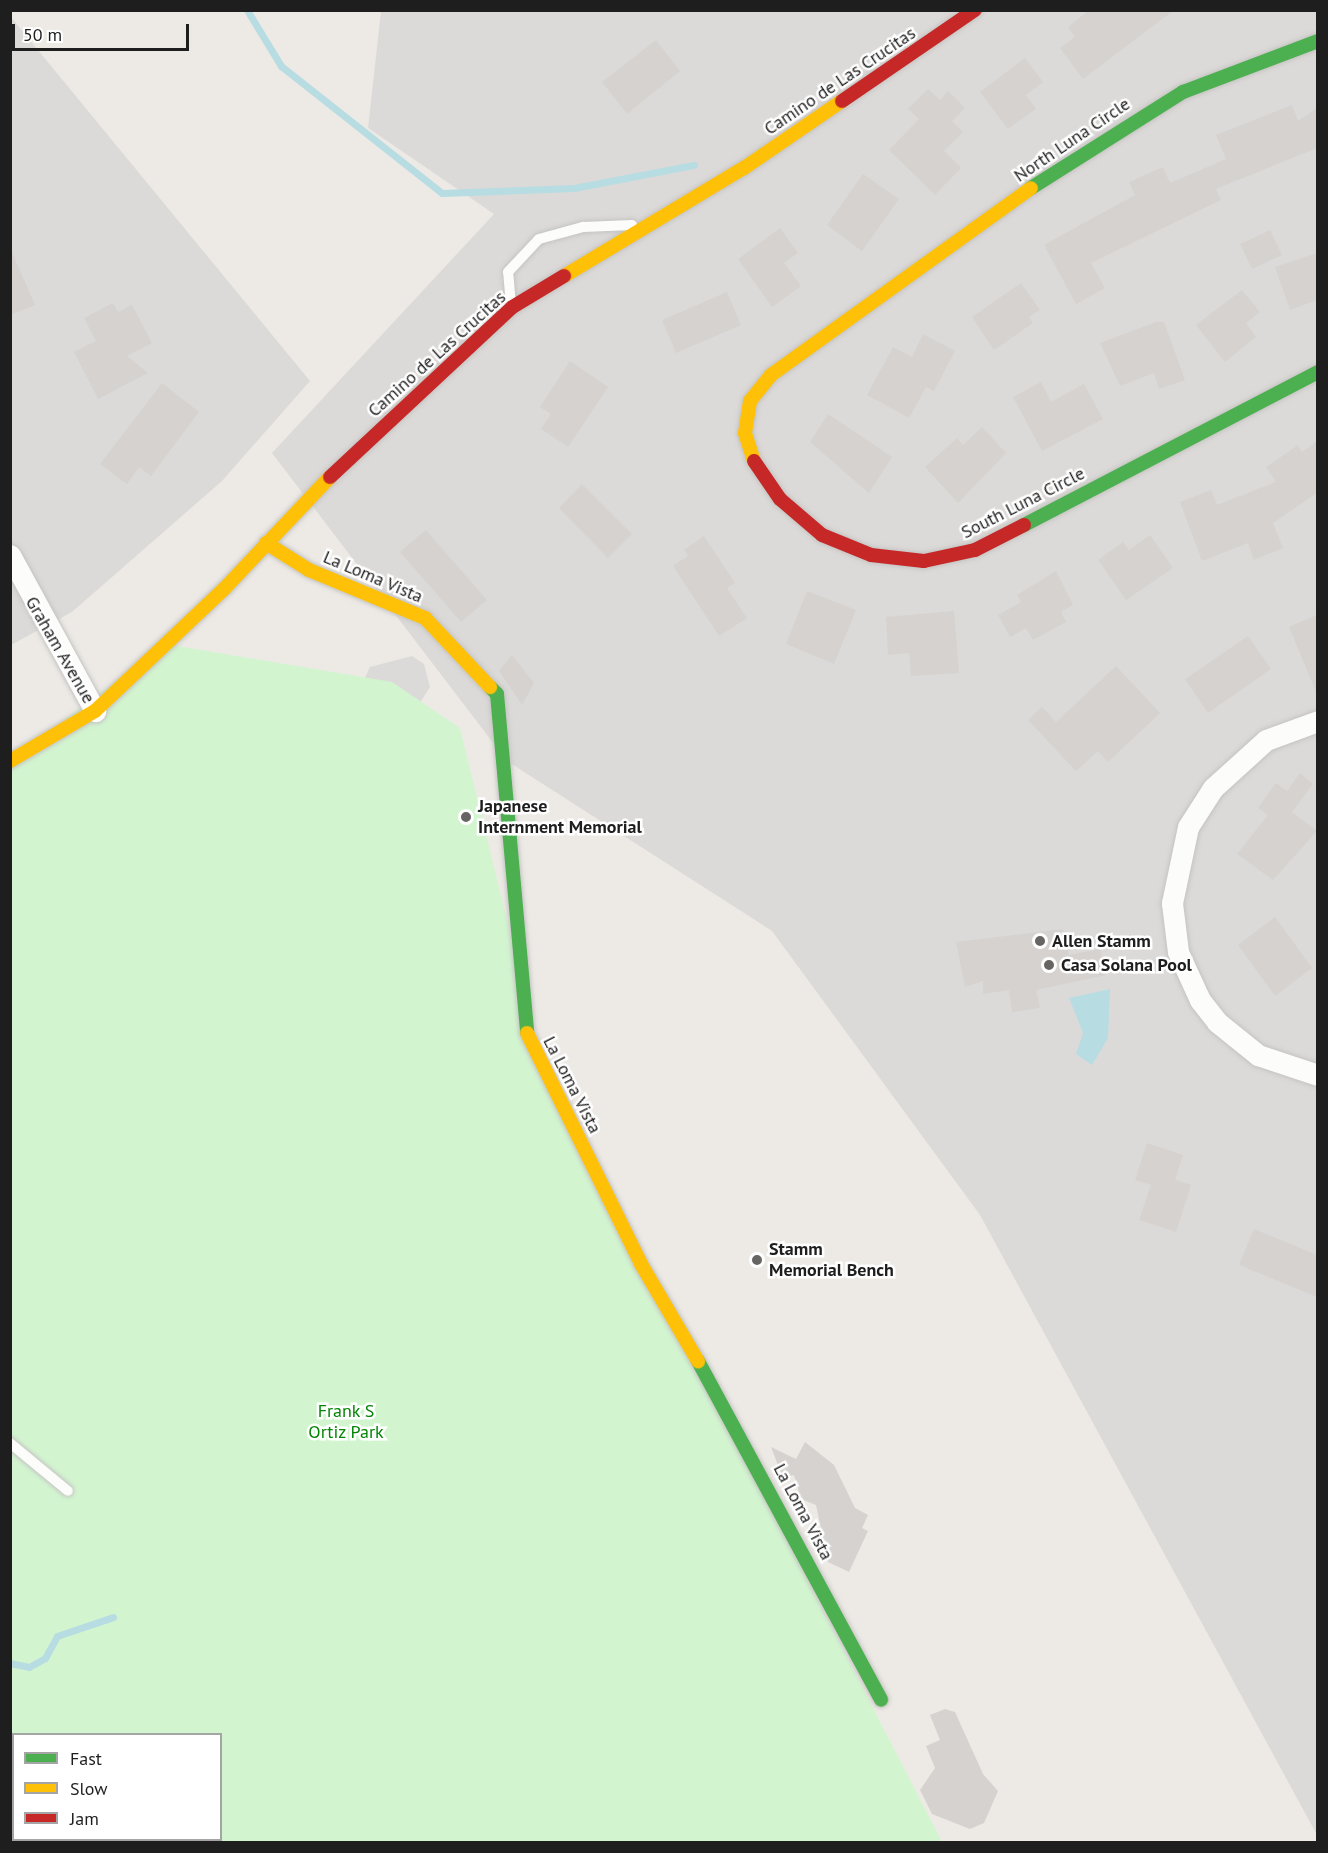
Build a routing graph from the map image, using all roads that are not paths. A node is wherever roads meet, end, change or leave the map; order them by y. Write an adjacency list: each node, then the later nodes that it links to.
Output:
1 (975, 10): 3 (street, Camino de Las Crucitas)
2 (1317, 41): 4 (street, North Luna Circle)
3 (651, 224): 5 (street, Camino de Las Crucitas); 5 (lane)
4 (867, 307): 6 (street, South Luna Circle)
5 (511, 309): 7 (street, Camino de Las Crucitas)
6 (1317, 372)
7 (266, 543): 9 (street, Camino de Las Crucitas); 15 (street, La Loma Vista)
8 (10, 555): 9 (street, Graham Avenue)
9 (96, 711): 11 (street, Camino de Las Crucitas)
10 (1317, 721): 12 (street)
11 (10, 761)
12 (1317, 1075)
13 (10, 1443): 14 (lane)
14 (68, 1491)
15 (882, 1700)

